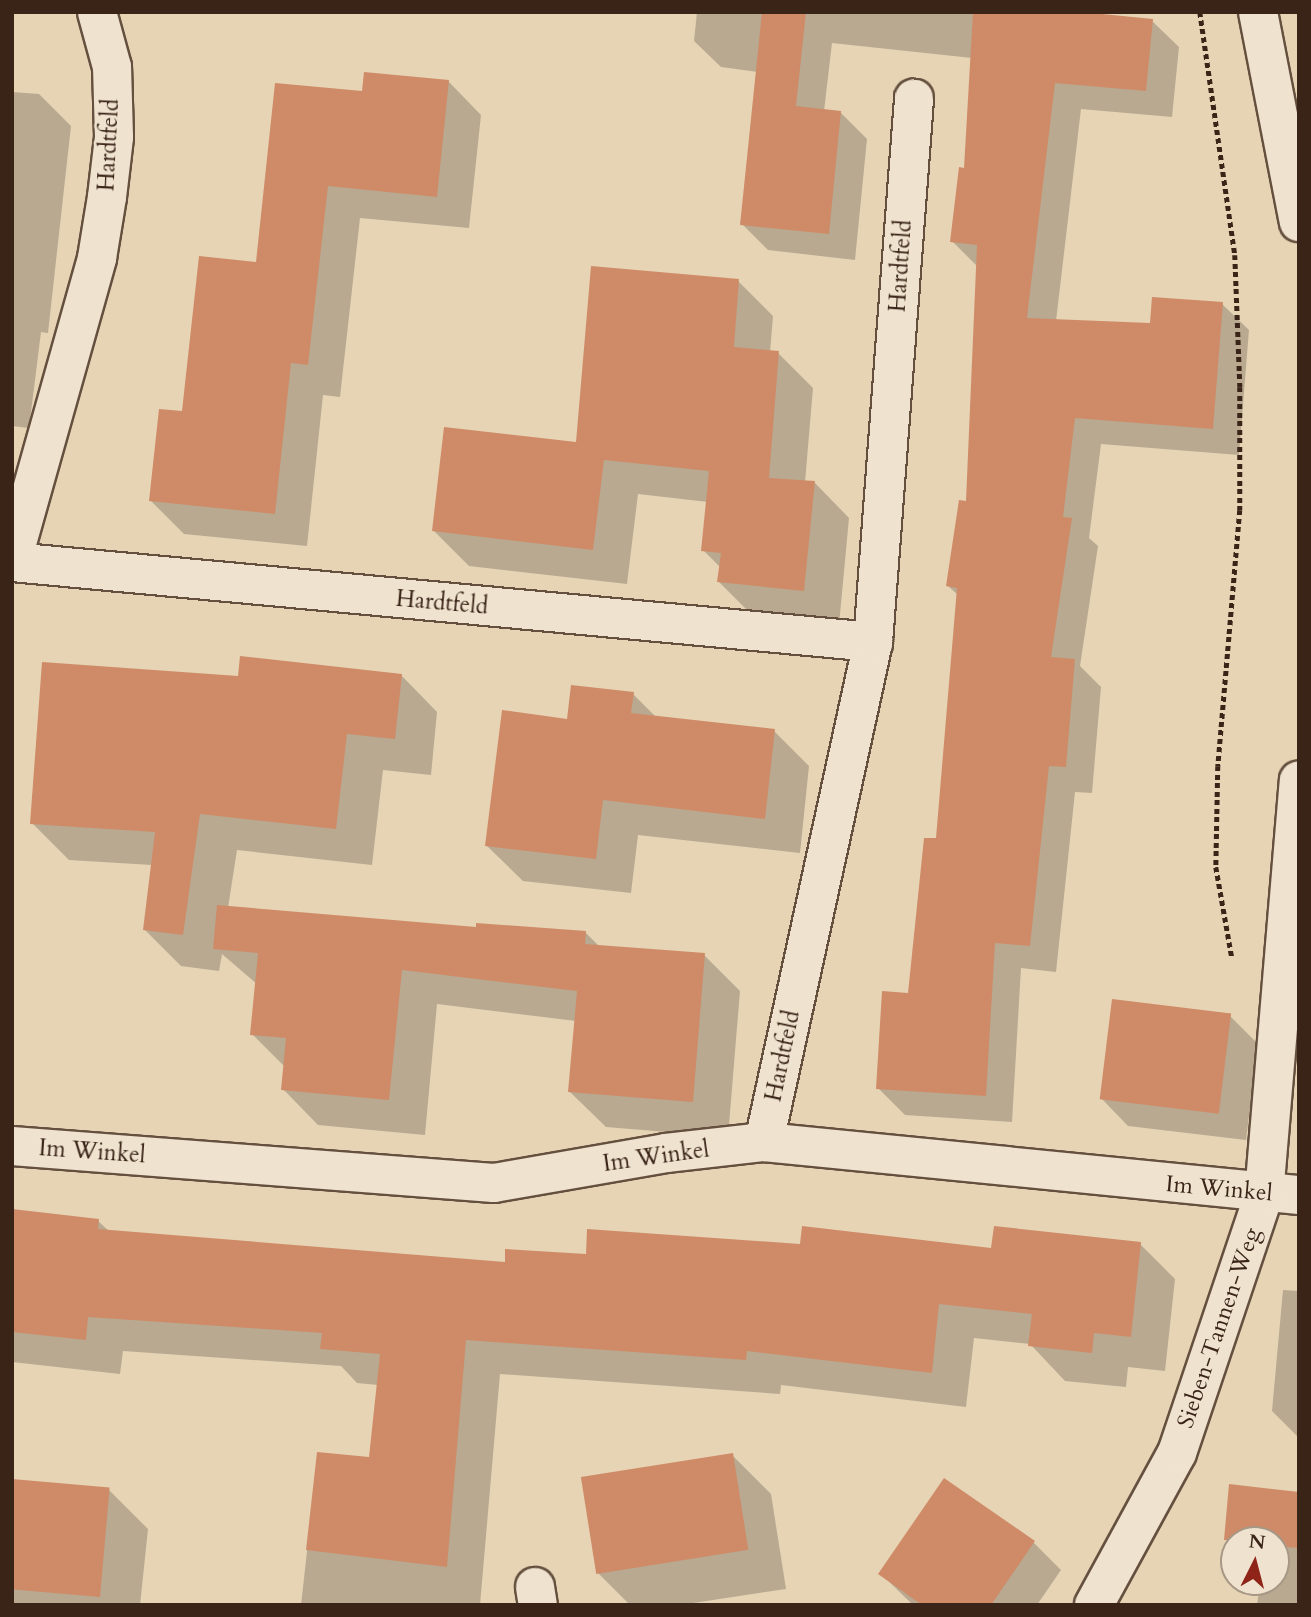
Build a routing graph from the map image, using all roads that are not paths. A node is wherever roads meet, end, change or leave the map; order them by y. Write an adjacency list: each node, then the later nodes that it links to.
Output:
1 (97, 12): 5 (street, Hardtfeld)
2 (1258, 12): 4 (street)
3 (914, 99): 6 (street, Hardtfeld)
4 (1299, 222)
5 (12, 562): 6 (street, Hardtfeld)
6 (873, 642): 8 (street, Hardtfeld)
7 (1299, 780): 10 (street, Sieben-Tannen-Weg)
8 (764, 1142): 9 (street, Im Winkel); 10 (street, Im Winkel)
9 (12, 1146)
10 (1282, 1195): 11 (street, Sieben-Tannen-Weg)
11 (1094, 1605)

